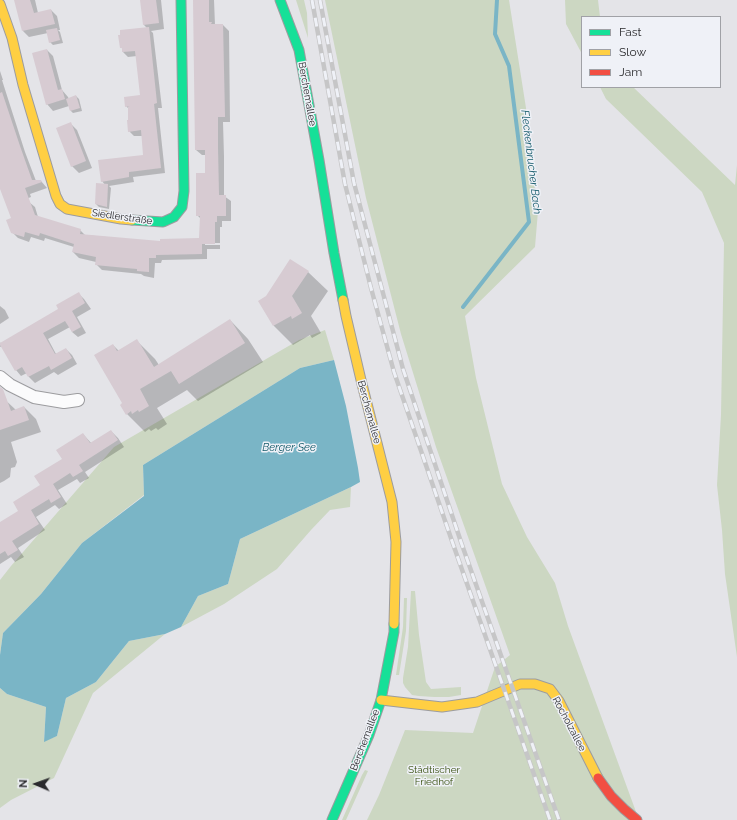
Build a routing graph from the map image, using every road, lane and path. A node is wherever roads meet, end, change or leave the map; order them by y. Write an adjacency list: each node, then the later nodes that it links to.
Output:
1 (181, 0): 3 (street, Siedlerstraße)
2 (280, 0): 6 (street, Berchemallee)
3 (0, 4)
4 (0, 377): 5 (street)
5 (78, 400)
6 (380, 700): 7 (street, Berchemallee); 8 (street, Rocholzallee)
7 (332, 820)
8 (637, 820)

